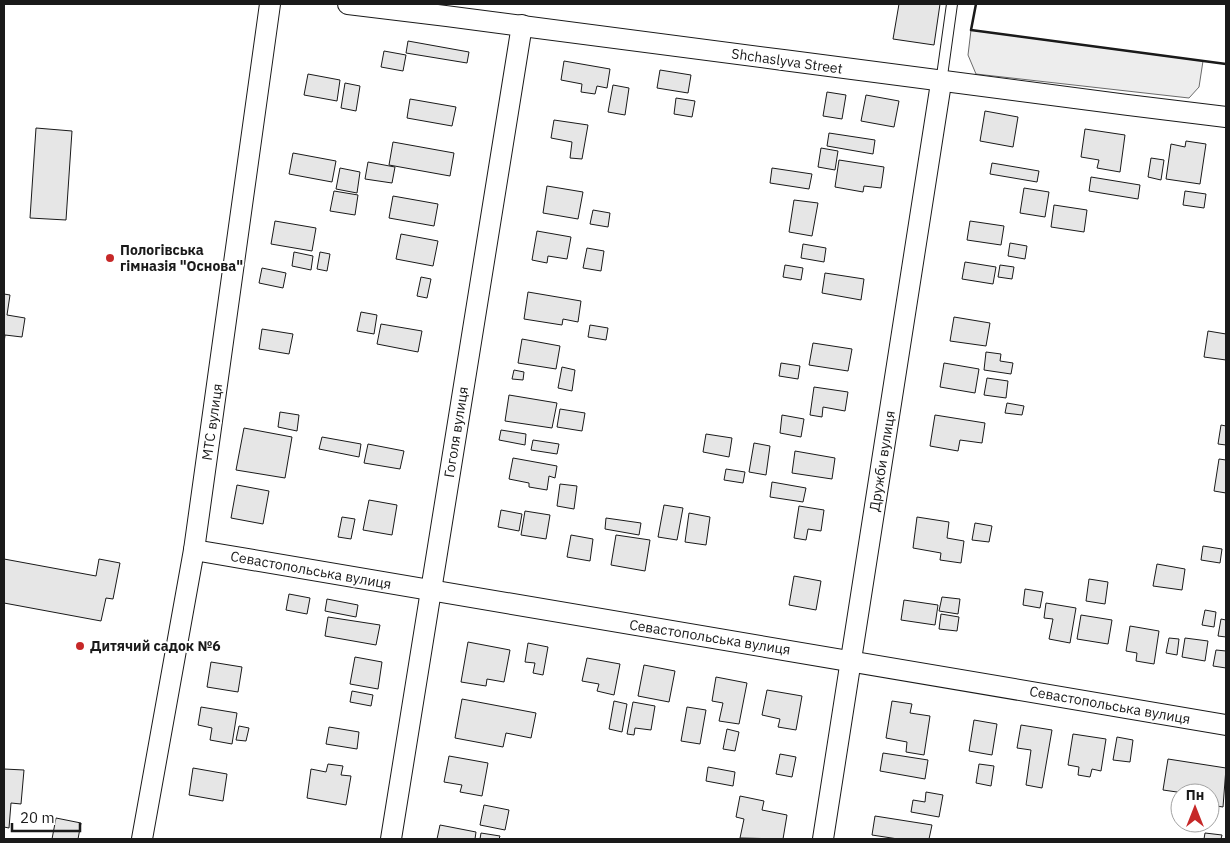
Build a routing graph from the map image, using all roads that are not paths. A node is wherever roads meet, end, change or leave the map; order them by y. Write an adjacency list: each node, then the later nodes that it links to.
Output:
1 (270, 4): 7 (street, МТС вулиця)
2 (348, 4): 4 (street, Shchaslyva Street)
3 (952, 4): 5 (lane)
4 (522, 25): 5 (street, Shchaslyva Street); 8 (street, Гоголя вулиця)
5 (941, 83): 6 (street, Shchaslyva Street); 9 (street, Дружби вулиця)
6 (1226, 117)
7 (194, 550): 8 (street, Севастопольська вулиця); 11 (street, МТС вулиця)
8 (430, 591): 9 (street, Севастопольська вулиця); 12 (street, Гоголя вулиця)
9 (851, 660): 10 (street, Севастопольська вулиця); 13 (street, Дружби вулиця)
10 (1226, 725)
11 (142, 839)
12 (391, 839)
13 (823, 839)

